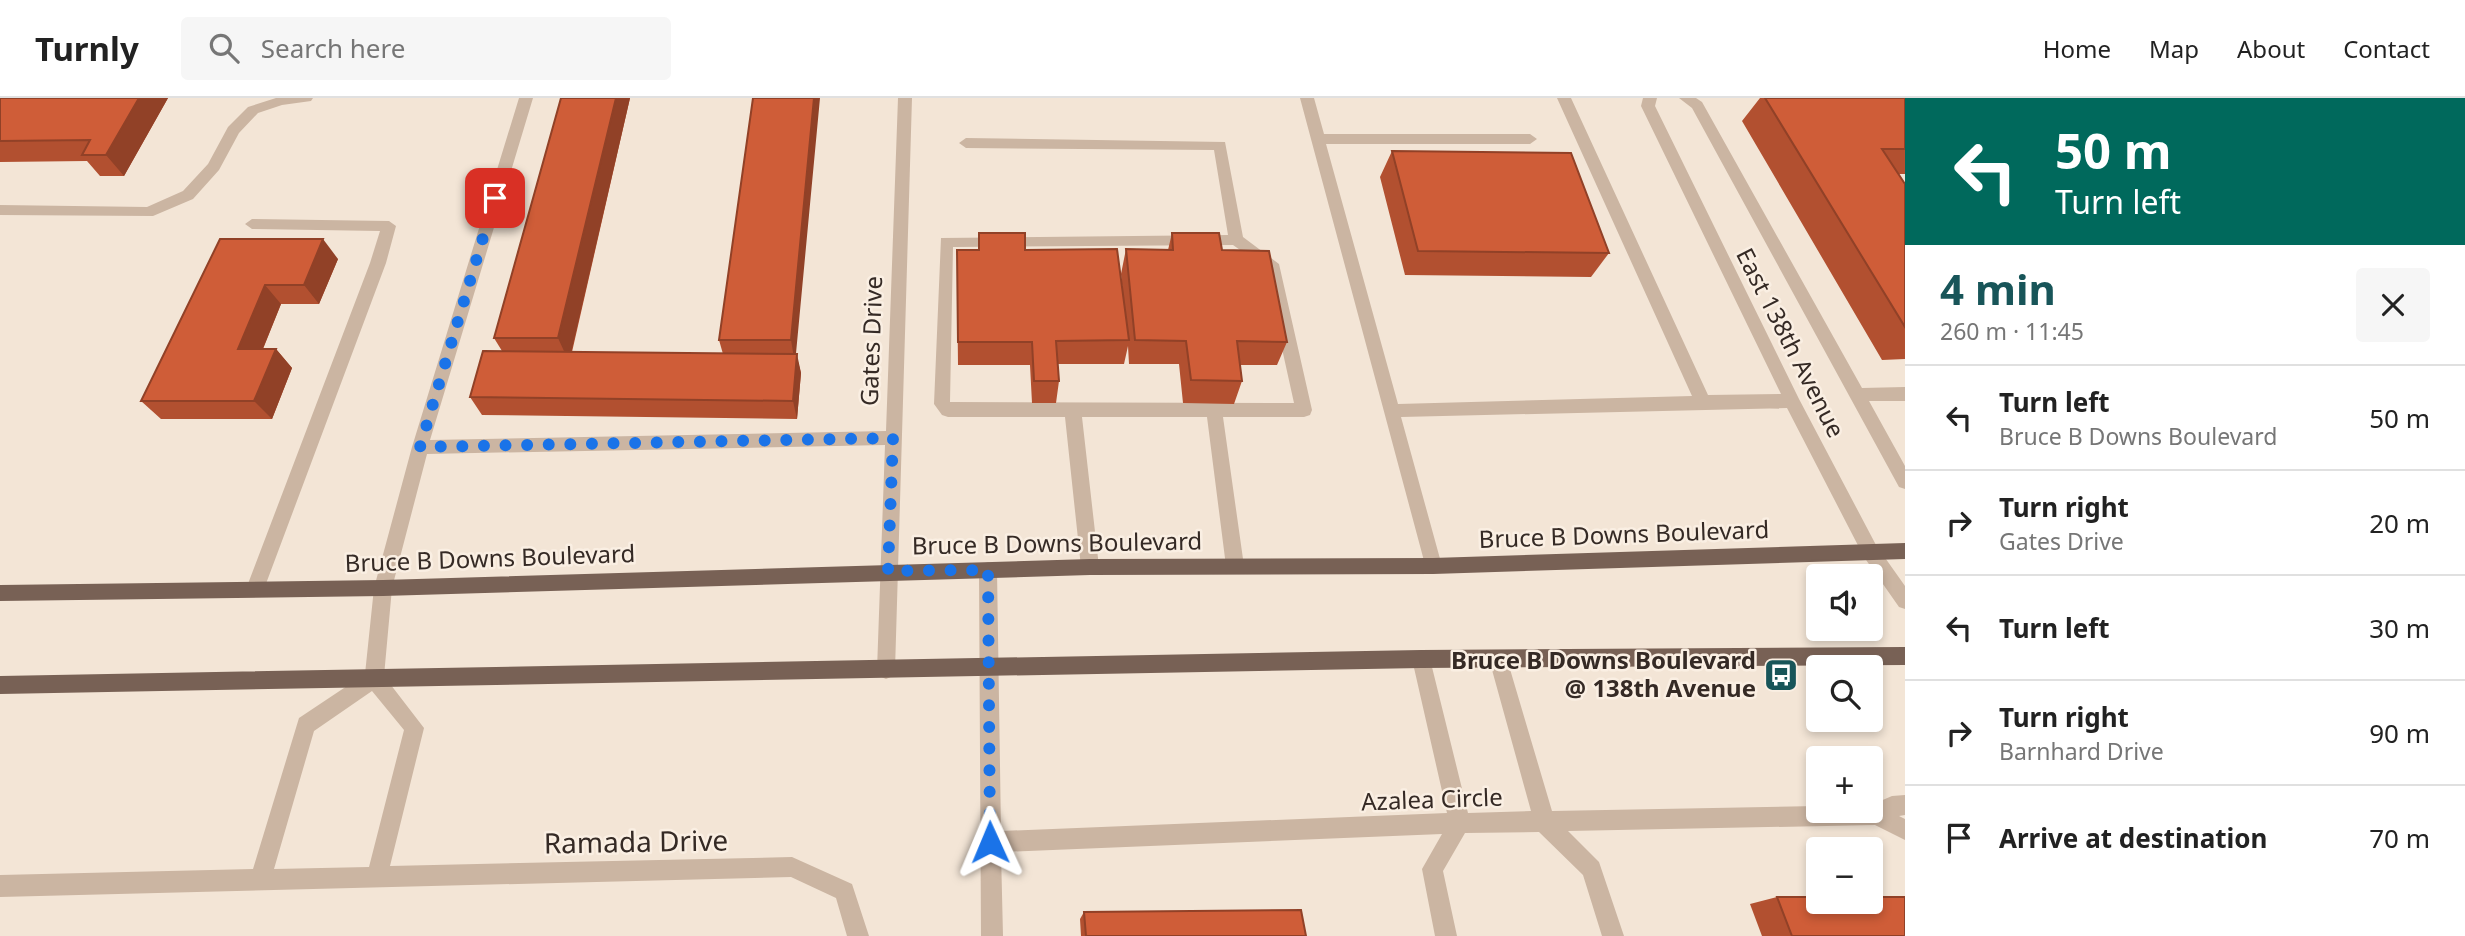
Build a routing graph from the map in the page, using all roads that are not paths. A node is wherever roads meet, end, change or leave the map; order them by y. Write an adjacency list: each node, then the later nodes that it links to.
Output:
1 (306, 98): 11 (street)
2 (526, 98): 22 (street)
3 (905, 98): 21 (street, Gates Drive)
4 (1307, 98): 8 (street)
5 (1564, 98): 17 (street)
6 (1650, 98): 16 (street, East 138th Avenue)
7 (1686, 98): 15 (street, East 138th Avenue)
8 (1318, 139): 9 (street); 20 (street)
9 (1530, 139)
10 (966, 143): 13 (street)
11 (0, 210)
12 (252, 224): 32 (street)
13 (1236, 240): 18 (street); 19 (street)
14 (1905, 394): 15 (street)
15 (1856, 395): 23 (street, East 138th Avenue)
16 (1792, 401): 17 (street); 24 (street, East 138th Avenue)
17 (1703, 402): 20 (street)
18 (1214, 409): 19 (street); 26 (street)
19 (1073, 410): 28 (street)
20 (1390, 411): 27 (street)
21 (893, 438): 22 (street); 30 (street, Gates Drive)
22 (420, 447): 31 (street)
23 (1905, 482)
24 (1870, 551): 25 (main road, Bruce B Downs Boulevard); 27 (main road, Bruce B Downs Boulevard); 34 (street, East 138th Avenue)
25 (1905, 551)
26 (1235, 566): 27 (main road, Bruce B Downs Boulevard); 28 (main road, Bruce B Downs Boulevard)
27 (1433, 566)
28 (1090, 567): 29 (main road, Bruce B Downs Boulevard)
29 (988, 570): 30 (main road, Bruce B Downs Boulevard); 38 (street)
30 (888, 571): 31 (main road, Bruce B Downs Boulevard); 39 (street, Gates Drive)
31 (383, 587): 32 (main road, Bruce B Downs Boulevard); 40 (street)
32 (256, 589): 33 (main road, Bruce B Downs Boulevard)
33 (0, 593)
34 (1905, 601)
35 (1905, 656): 37 (main road)
36 (1421, 659): 37 (main road); 38 (main road); 46 (street)
37 (1498, 659): 47 (street)
38 (987, 668): 39 (main road); 49 (street)
39 (886, 670): 40 (main road)
40 (374, 679): 41 (main road); 50 (street); 51 (street)
41 (0, 685)
42 (1905, 805): 43 (street, Azalea Circle)
43 (1883, 811)
44 (1806, 817): 47 (street, Azalea Circle)
45 (1883, 818): 48 (street, Azalea Circle)
46 (1460, 823): 47 (street, Azalea Circle); 49 (street, Azalea Circle); 55 (street)
47 (1545, 823): 56 (street)
48 (1905, 830)
49 (990, 842): 54 (street)
50 (377, 876): 51 (street, Ramada Drive); 53 (street, Ramada Drive)
51 (261, 878): 52 (street, Ramada Drive)
52 (0, 886)
53 (858, 936)
54 (992, 936)
55 (1446, 936)
56 (1613, 936)

